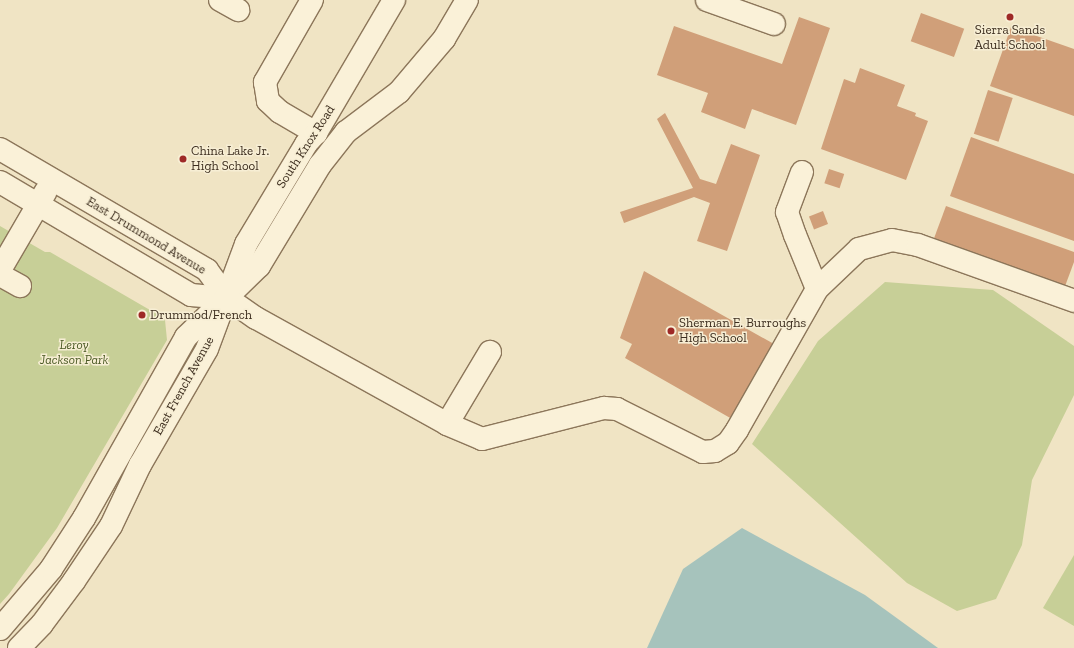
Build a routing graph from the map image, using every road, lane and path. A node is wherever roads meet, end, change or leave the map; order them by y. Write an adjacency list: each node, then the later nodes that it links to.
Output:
1 (312, 0): 8 (street)
2 (394, 0): 8 (street, South Knox Road)
3 (467, 0): 7 (street)
4 (483, 0): 7 (street)
5 (707, 0): 6 (street)
6 (774, 24)
7 (346, 132): 18 (street)
8 (316, 133): 18 (street, South Knox Road)
9 (0, 149): 11 (street, East Drummond Avenue)
10 (802, 172): 17 (street)
11 (52, 180): 13 (street); 18 (street, East Drummond Avenue)
12 (0, 182): 13 (street, East Drummond Avenue)
13 (38, 204): 14 (street); 18 (street, East Drummond Avenue)
14 (0, 270)
15 (0, 275): 16 (street)
16 (20, 286)
17 (818, 289): 19 (street); 21 (street)
18 (227, 298): 21 (street); 22 (street, East French Avenue); 23 (street, East French Avenue)
19 (1074, 301)
20 (490, 352): 21 (street)
21 (447, 424)
22 (0, 629)
23 (19, 648)

